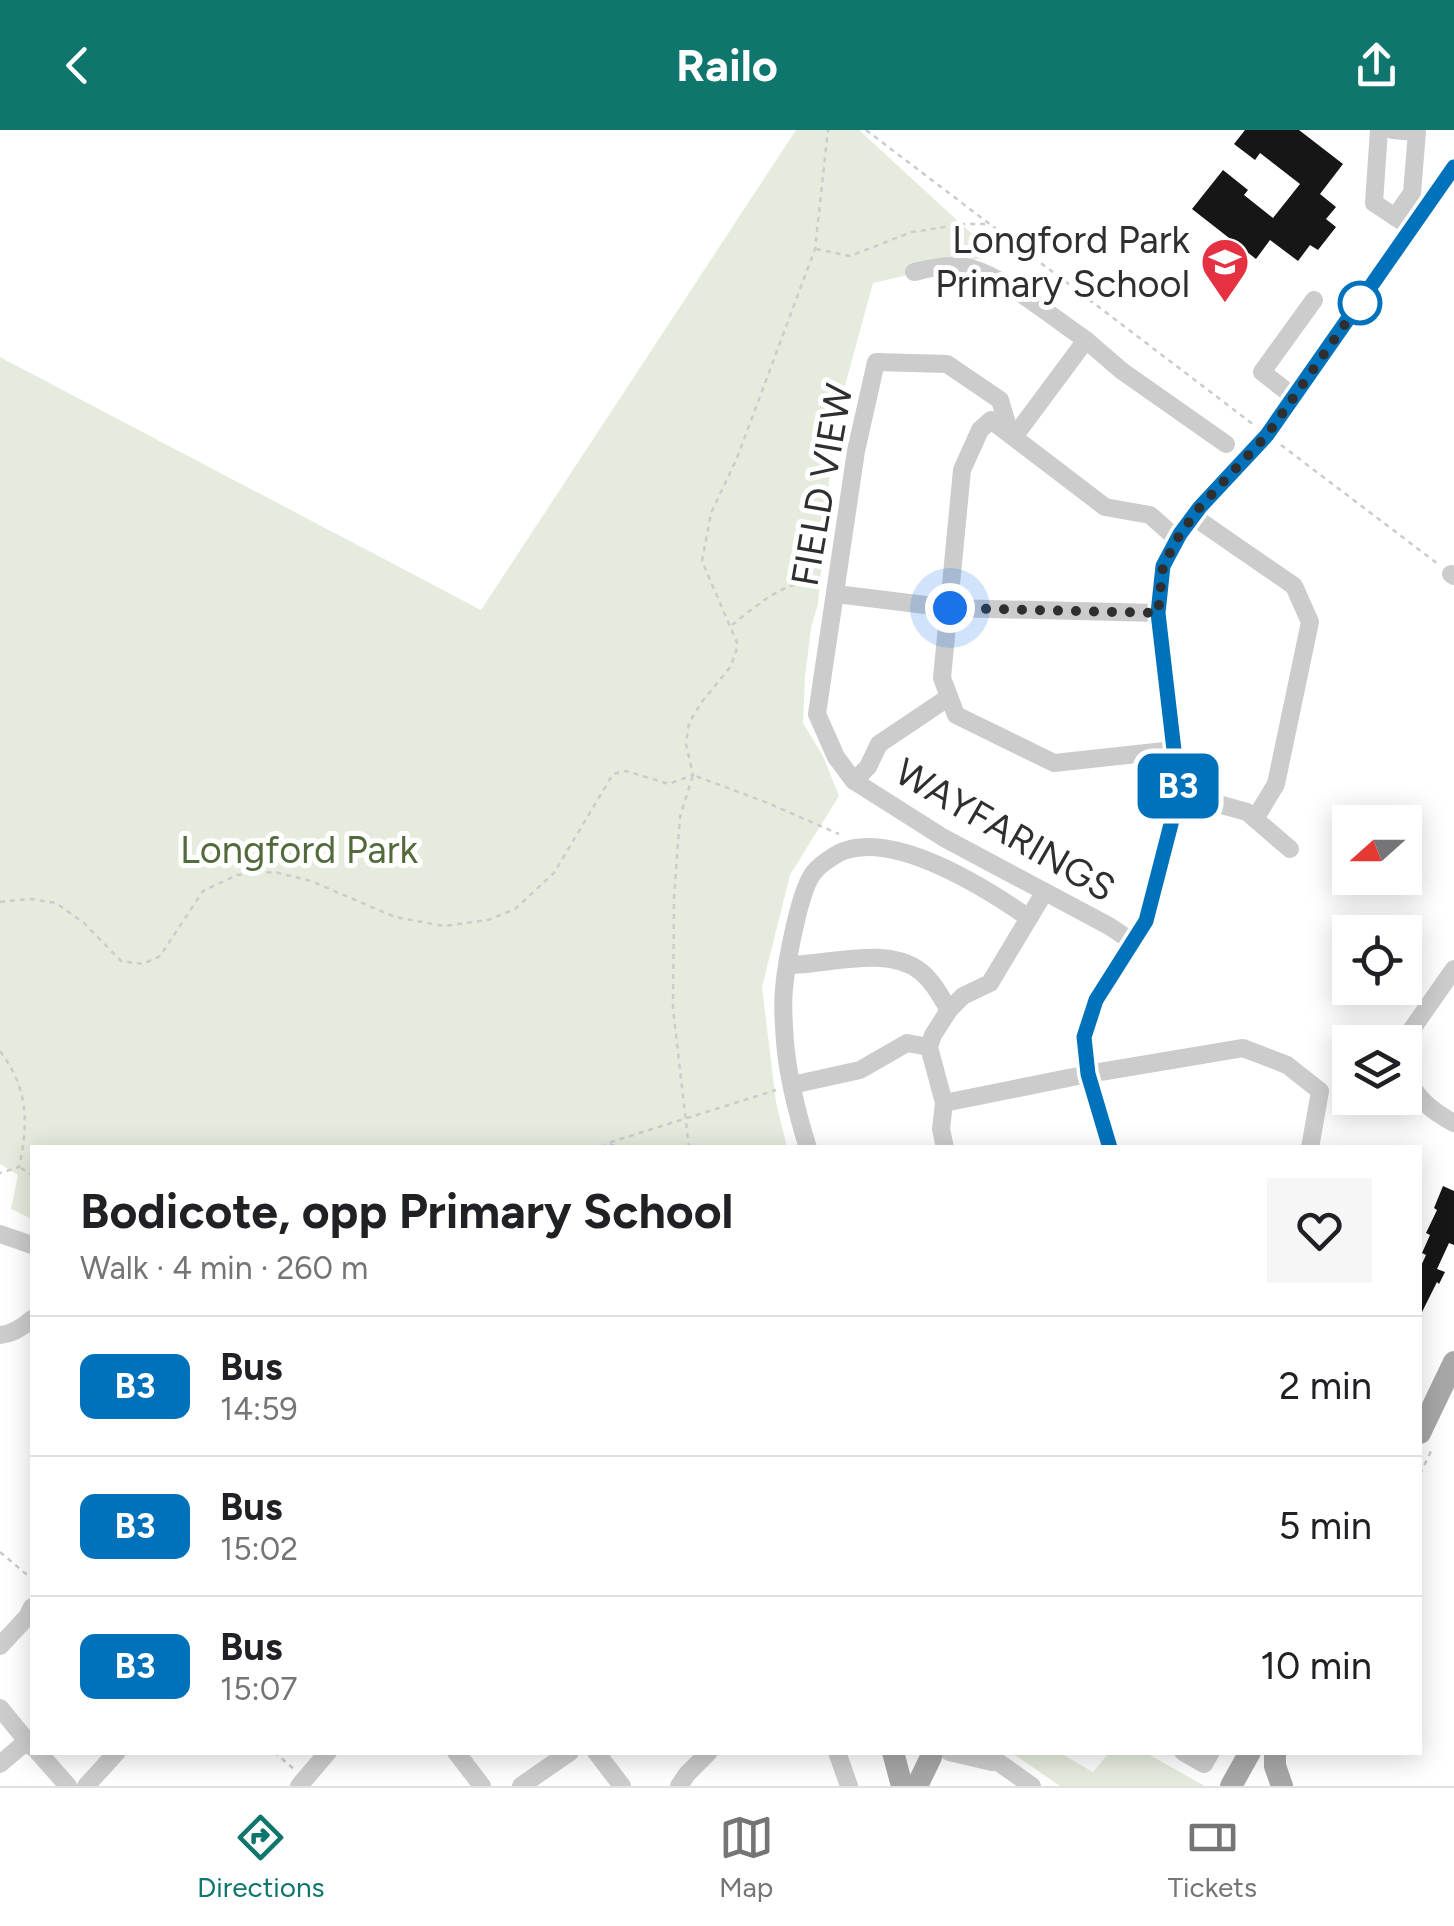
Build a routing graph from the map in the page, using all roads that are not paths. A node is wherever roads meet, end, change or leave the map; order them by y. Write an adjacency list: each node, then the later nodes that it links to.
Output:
1 (1379, 130): 4 (street)
2 (1392, 130): 4 (street)
3 (1454, 167): 5 (street)
4 (1394, 216): 5 (street)
5 (1412, 228): 9 (street)
6 (914, 272): 8 (street)
7 (1314, 300): 9 (street)
8 (1086, 340): 10 (street); 11 (street)
9 (1294, 398): 12 (street)
10 (1012, 436): 13 (street); 14 (street, FIELD VIEW); 15 (street)
11 (1226, 444)
12 (1194, 517): 13 (street); 21 (street)
13 (1176, 539): 16 (street)
14 (837, 588): 15 (street); 19 (street, FIELD VIEW)
15 (950, 608): 16 (street); 17 (street)
16 (1158, 613): 18 (street)
17 (949, 697): 18 (street); 19 (street, WAYFARINGS)
18 (1174, 750): 20 (street)
19 (854, 781): 23 (street, WAYFARINGS)
20 (1179, 793): 21 (street); 25 (street)
21 (1255, 818): 22 (street)
22 (1290, 850)
23 (1044, 893): 24 (street); 25 (street, WAYFARINGS)
24 (1030, 918): 26 (street); 28 (street)
25 (1133, 942): 31 (street)
26 (788, 965): 28 (street); 32 (street)
27 (1454, 969): 29 (street)
28 (949, 1010): 30 (street)
29 (1414, 1025)
30 (929, 1048): 32 (street); 34 (street)
31 (1088, 1074): 34 (street); 38 (street); 39 (street)
32 (792, 1085): 36 (street)
33 (1422, 1101): 35 (street)
34 (944, 1103): 37 (street)
35 (1454, 1123)
36 (807, 1145)
37 (944, 1145)
38 (1109, 1145)
39 (1311, 1145)
40 (0, 1234): 41 (street)
41 (30, 1245)
42 (29, 1328): 43 (street)
43 (0, 1335)
44 (1454, 1362): 45 (main road)
45 (1422, 1429)
46 (30, 1611): 47 (street)
47 (0, 1646)
48 (0, 1708): 49 (street)
49 (30, 1745)
50 (30, 1748): 69 (street)
51 (39, 1755): 71 (street)
52 (114, 1755): 72 (street)
53 (325, 1755): 70 (street)
54 (458, 1755): 73 (street)
55 (566, 1755): 74 (street)
56 (598, 1755): 75 (street)
57 (706, 1755): 76 (street)
58 (838, 1755): 77 (street)
59 (895, 1755): 78 (main road)
60 (898, 1755): 61 (street)
61 (935, 1755)
62 (938, 1755): 79 (main road)
63 (952, 1755): 68 (street)
64 (1188, 1755): 65 (street)
65 (1209, 1755)
66 (1248, 1755): 81 (main road)
67 (1275, 1755): 82 (main road)
68 (991, 1758): 80 (street)
69 (0, 1764)
70 (302, 1782)
71 (68, 1786)
72 (86, 1786)
73 (482, 1786)
74 (521, 1786)
75 (622, 1786)
76 (679, 1786)
77 (849, 1786)
78 (902, 1786)
79 (917, 1786)
80 (1032, 1786)
81 (1231, 1786)
82 (1282, 1786)

